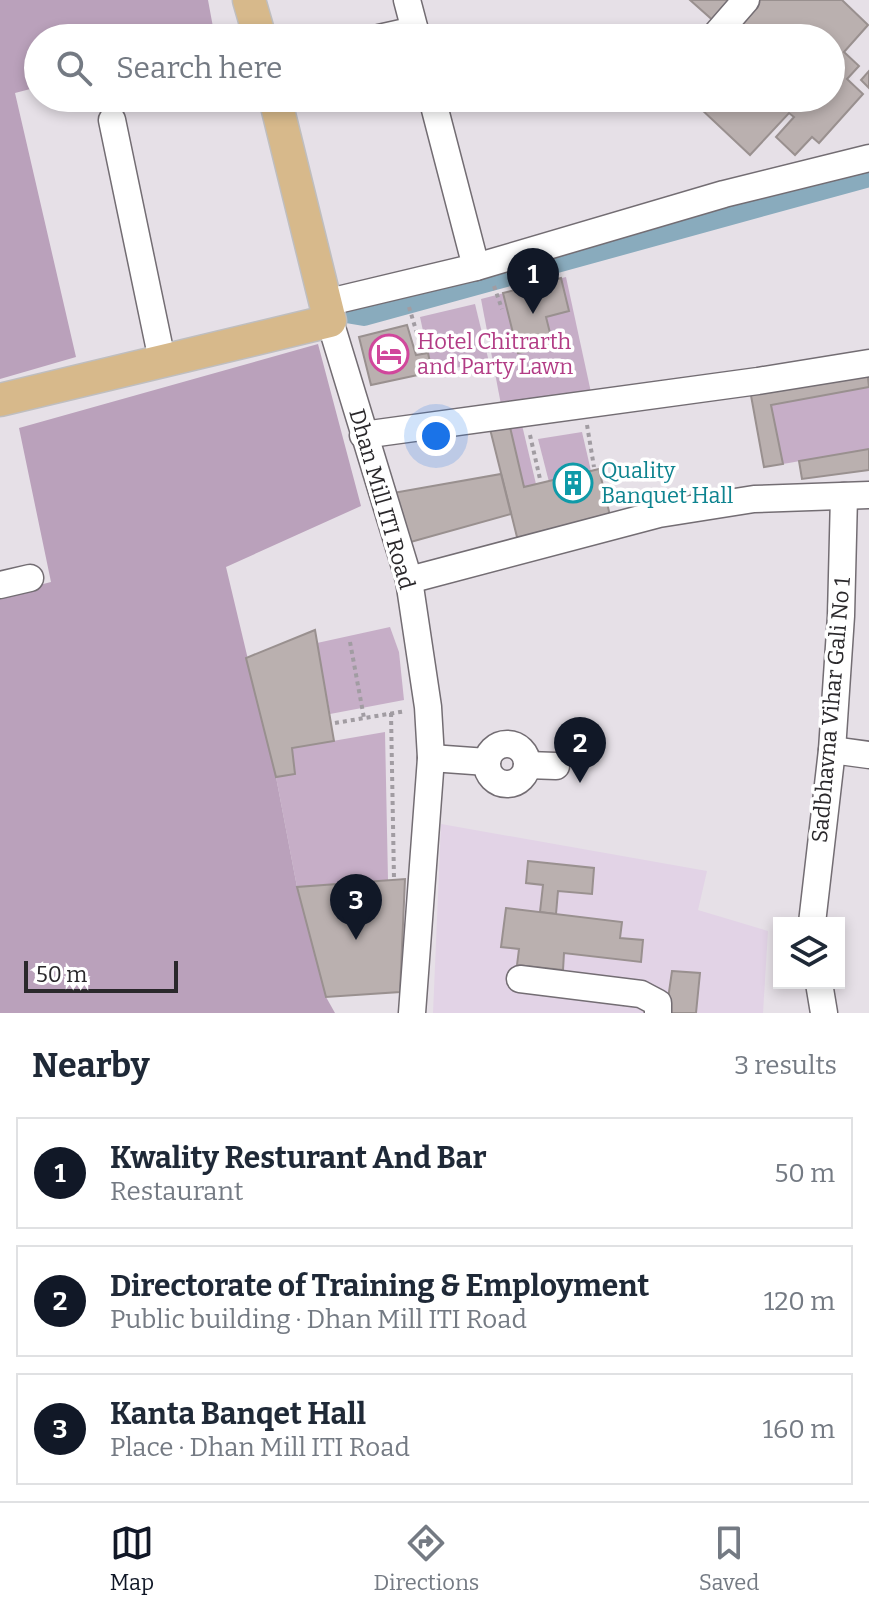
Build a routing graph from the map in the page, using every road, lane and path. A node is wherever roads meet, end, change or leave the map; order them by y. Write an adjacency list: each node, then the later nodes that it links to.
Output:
1 (249, 0): 4 (main road)
2 (407, 0): 5 (street)
3 (746, 0): 6 (street)
4 (256, 24)
5 (413, 24)
6 (725, 24)
7 (278, 112): 14 (main road)
8 (436, 112): 11 (street)
9 (112, 120): 17 (street)
10 (869, 158): 11 (street)
11 (476, 267): 14 (street)
12 (498, 294): 13 (path)
13 (502, 309)
14 (328, 312): 17 (main road); 22 (street, Dhan Mill ITI Road)
15 (414, 320): 16 (path)
16 (422, 350)
17 (162, 360): 19 (main road)
18 (869, 363): 20 (street)
19 (0, 400)
20 (525, 413): 22 (street); 24 (path)
21 (587, 424): 23 (path)
22 (363, 435): 27 (street, Dhan Mill ITI Road)
23 (594, 467)
24 (540, 479)
25 (857, 495): 27 (street); 34 (street, Sadbhavna Vihar Gali No 1)
26 (30, 578): 28 (street)
27 (409, 580): 30 (street, Dhan Mill ITI Road)
28 (0, 585)
29 (350, 642): 32 (path)
30 (428, 707): 31 (path); 36 (street, Dhan Mill ITI Road)
31 (391, 713): 32 (path); 38 (path)
32 (364, 718): 33 (path)
33 (335, 723)
34 (832, 750): 35 (street); 39 (street, Sadbhavna Vihar Gali No 1)
35 (869, 755)
36 (431, 758): 37 (street); 42 (street, Dhan Mill ITI Road)
37 (556, 766)
38 (394, 879)
39 (813, 917)
40 (520, 979): 43 (street)
41 (820, 989): 44 (street)
42 (412, 1013)
43 (658, 1013)
44 (824, 1013)

